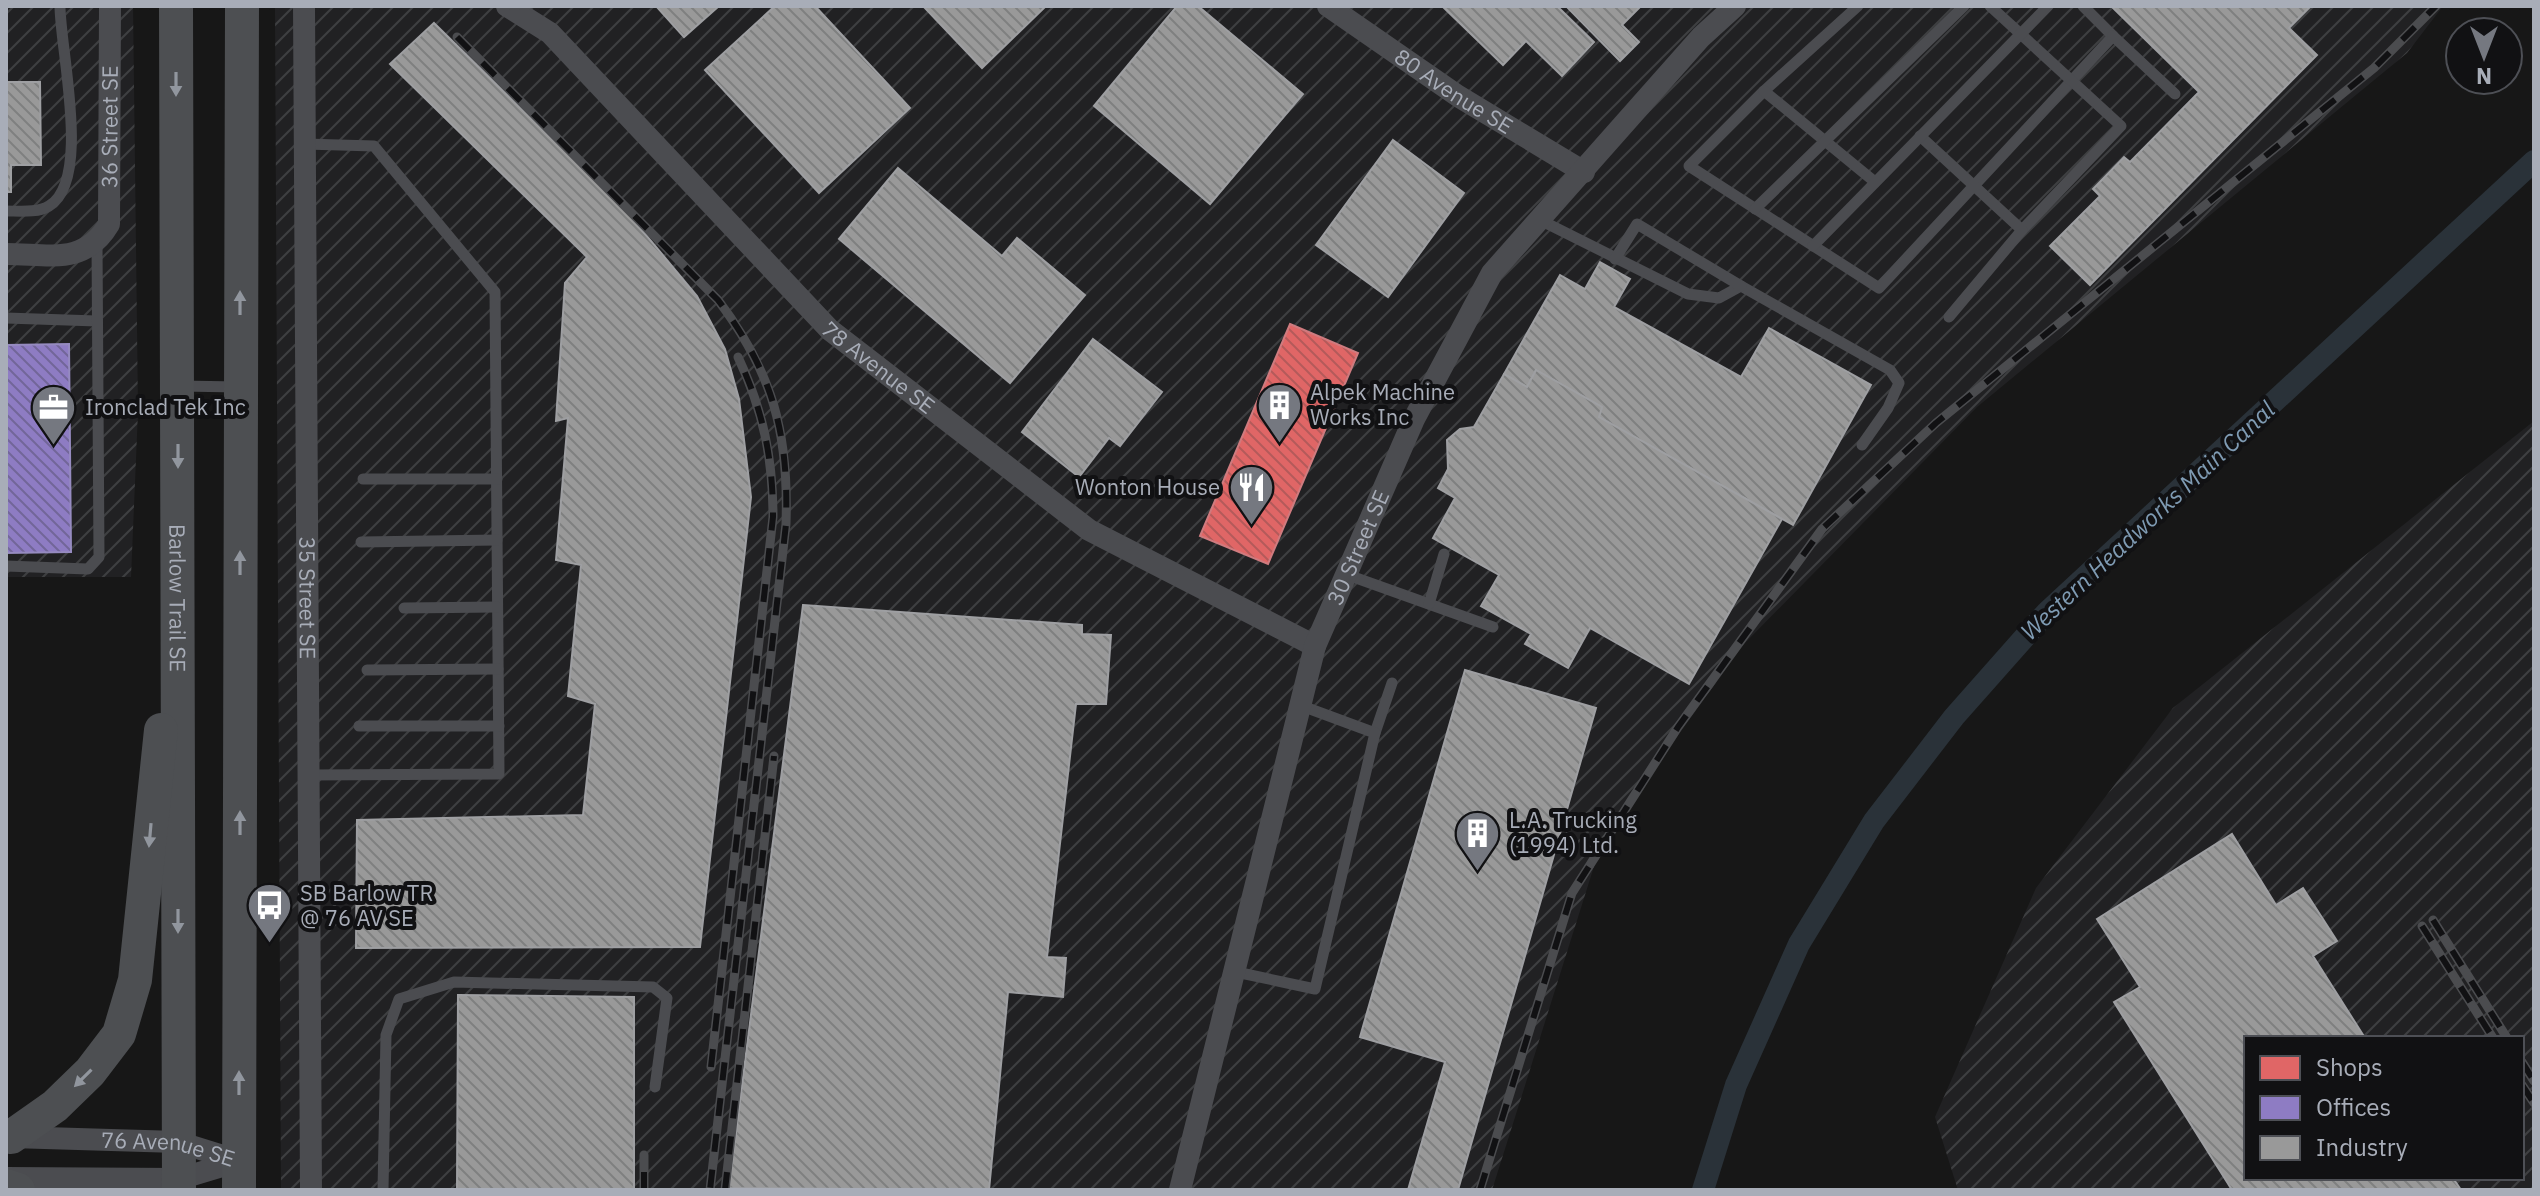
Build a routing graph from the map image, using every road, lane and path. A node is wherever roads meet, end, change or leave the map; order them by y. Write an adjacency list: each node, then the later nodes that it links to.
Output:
1 (60, 6): 26 (lane)
2 (110, 6): 29 (street, 36 Street SE)
3 (176, 6): 37 (main road, Barlow Trail SE, one-way to 37)
4 (242, 6): 38 (main road, one-way to 4)
5 (304, 6): 21 (street, 35 Street SE)
6 (507, 6): 51 (street, 78 Avenue SE)
7 (1328, 6): 22 (street, 80 Avenue SE)
8 (1735, 6): 22 (street, 30 Street SE)
9 (1858, 6): 17 (lane)
10 (1964, 6): 20 (lane)
11 (1990, 6): 14 (lane)
12 (2048, 6): 14 (lane)
13 (2083, 6): 15 (lane)
14 (2020, 34): 16 (lane); 19 (lane)
15 (2113, 36): 16 (lane); 18 (lane)
16 (2070, 82): 24 (lane); 28 (lane)
17 (1764, 91): 20 (lane); 25 (lane)
18 (2175, 94)
19 (1920, 136): 23 (lane); 24 (lane)
20 (1824, 139): 23 (lane); 25 (lane)
21 (305, 144): 41 (lane); 60 (street, 35 Street SE)
22 (1584, 172): 27 (street, 30 Street SE)
23 (1875, 182): 30 (lane)
24 (1973, 187): 28 (lane); 30 (lane)
25 (1755, 209): 30 (lane)
26 (6, 211)
27 (1540, 220): 32 (lane); 46 (street, 30 Street SE)
28 (2022, 230): 34 (lane)
29 (97, 244): 31 (street); 36 (lane)
30 (1813, 246)
31 (6, 254)
32 (1615, 259): 33 (lane); 33 (lane)
33 (1741, 286): 39 (lane)
34 (1949, 317)
35 (6, 318): 36 (lane)
36 (97, 321): 45 (lane)
37 (178, 386): 38 (lane); 52 (main road, Barlow Trail SE, one-way to 52)
38 (240, 387): 65 (main road, one-way to 38)
39 (1862, 445)
40 (363, 479): 41 (lane)
41 (497, 479): 42 (lane)
42 (497, 540): 43 (lane); 48 (lane)
43 (361, 542)
44 (1444, 554): 47 (lane)
45 (6, 566)
46 (1345, 574): 47 (lane); 51 (street, 30 Street SE)
47 (1429, 604): 50 (lane)
48 (497, 607): 49 (lane); 53 (lane)
49 (404, 608)
50 (1493, 627)
51 (1315, 646): 56 (street, 30 Street SE)
52 (179, 647): 63 (main road, one-way to 63); 64 (main road, Barlow Trail SE, one-way to 64)
53 (498, 669): 54 (lane); 58 (lane)
54 (367, 670)
55 (1392, 683): 59 (lane)
56 (1302, 706): 59 (lane); 61 (street, 30 Street SE)
57 (359, 726): 58 (lane)
58 (499, 726): 60 (lane)
59 (1375, 733): 61 (lane)
60 (308, 775): 70 (street, 35 Street SE)
61 (1236, 972): 72 (street, 30 Street SE)
62 (655, 1087): 71 (lane)
63 (9, 1137): 64 (street, 76 Avenue SE)
64 (178, 1142): 65 (street, 76 Avenue SE); 67 (main road, Barlow Trail SE)
65 (239, 1175): 67 (street, 76 Avenue SE)
66 (6, 1178): 67 (street, 76 Avenue SE)
67 (187, 1183)
68 (6, 1186): 69 (main road)
69 (18, 1190)
70 (311, 1190)
71 (383, 1190)
72 (1180, 1190)

